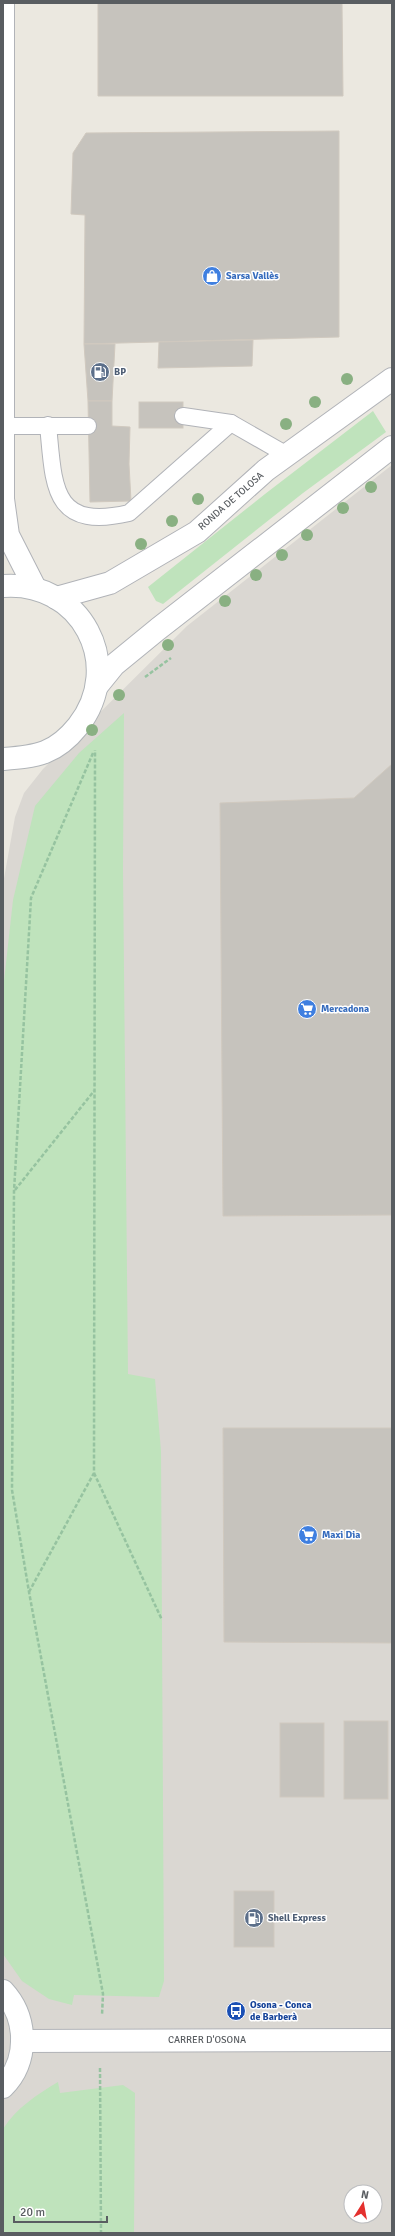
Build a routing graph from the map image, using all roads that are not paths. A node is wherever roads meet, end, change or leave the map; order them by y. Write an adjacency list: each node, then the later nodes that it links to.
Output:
1 (3, 3): 6 (street)
2 (392, 380): 9 (street, RONDA DE TOLOSA)
3 (183, 416): 4 (lane)
4 (231, 423): 5 (lane); 9 (lane)
5 (48, 425): 6 (lane); 7 (lane)
6 (4, 426): 11 (street)
7 (88, 426)
8 (392, 447): 13 (street)
9 (287, 455): 12 (street, RONDA DE TOLOSA)
10 (3, 586): 11 (street)
11 (35, 588): 12 (street)
12 (56, 598): 13 (street)
13 (97, 686): 14 (street)
14 (3, 759)
15 (3, 1991): 17 (street)
16 (392, 2040): 17 (street, CARRER D'OSONA)
17 (22, 2041): 18 (street)
18 (3, 2088)

